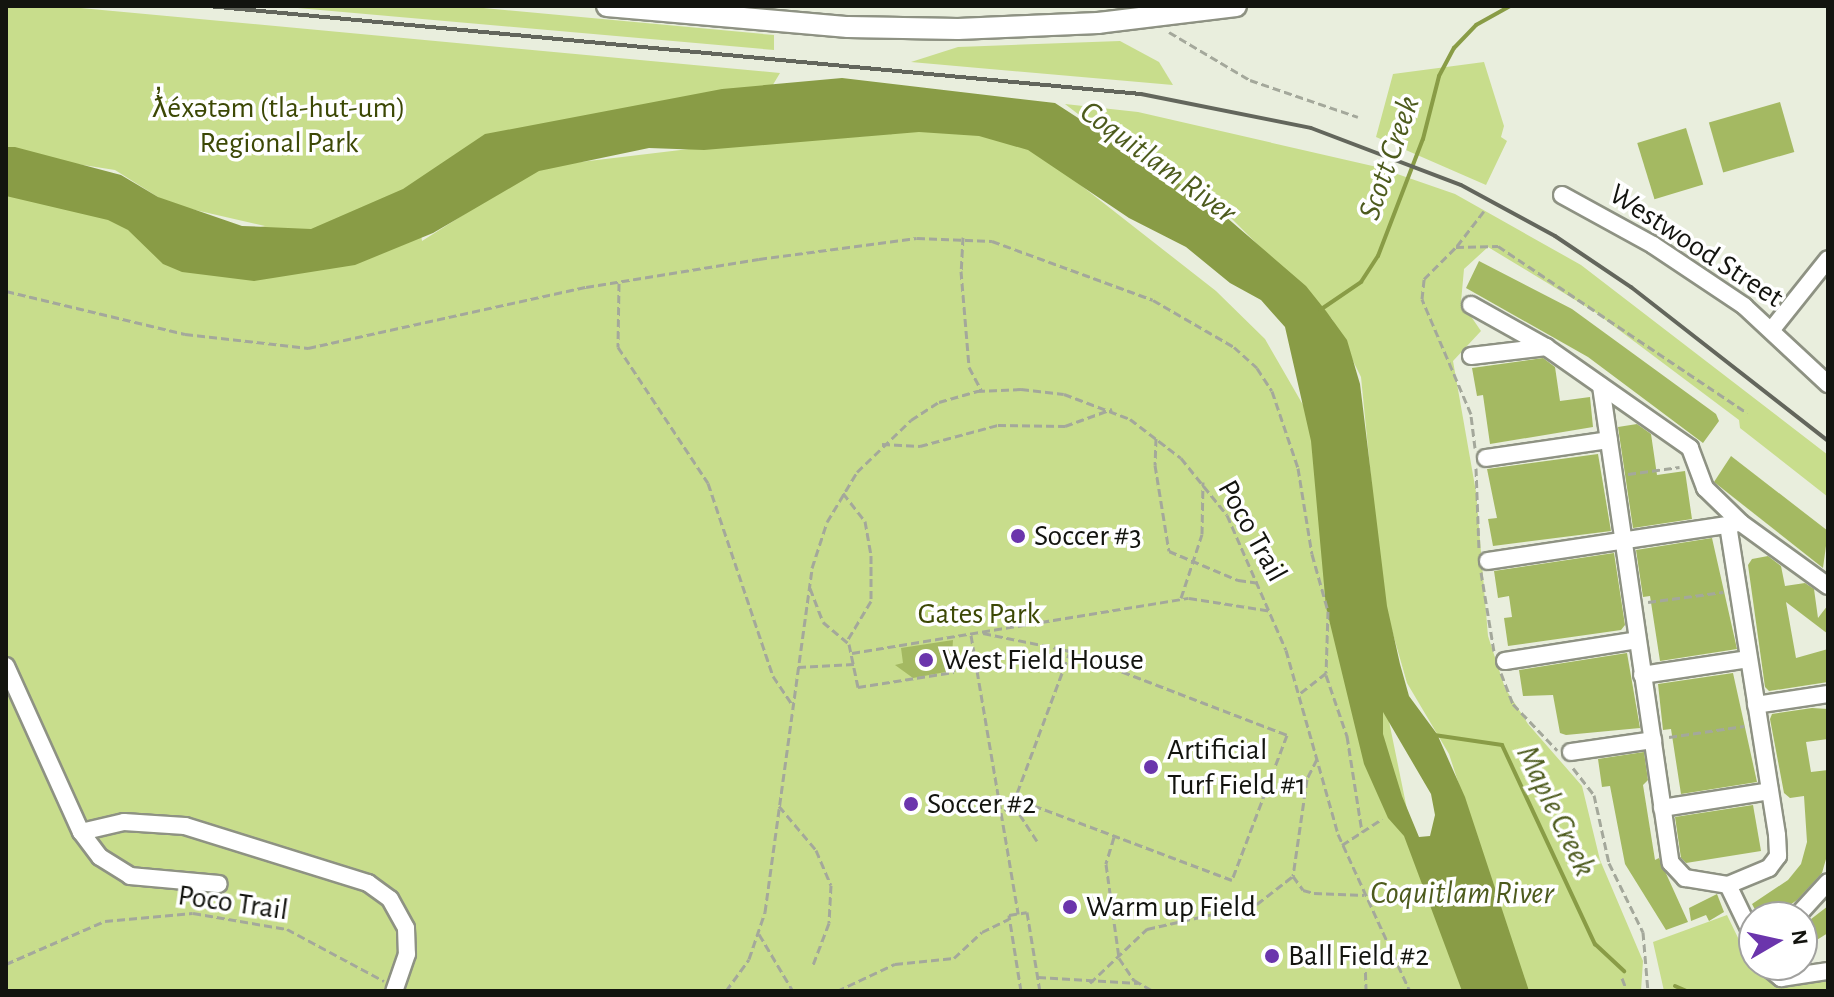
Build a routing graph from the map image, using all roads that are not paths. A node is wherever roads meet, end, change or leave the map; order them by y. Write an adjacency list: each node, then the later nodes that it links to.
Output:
1 (607, 6): 3 (main road)
2 (1236, 6): 3 (main road)
3 (1148, 12)
4 (1562, 195): 7 (street, Westwood Street)
5 (1828, 259): 7 (street)
6 (1471, 305): 8 (street)
7 (1773, 328): 10 (street, Westwood Street)
8 (1546, 347): 9 (street); 11 (street)
9 (1471, 356)
10 (1828, 384)
11 (1601, 386): 12 (street); 14 (street)
12 (1609, 440): 13 (street); 15 (street)
13 (1486, 458)
14 (1735, 524): 15 (street); 17 (street); 19 (street)
15 (1623, 541): 16 (street); 18 (street)
16 (1488, 561)
17 (1828, 586)
18 (1637, 640): 20 (street); 22 (street)
19 (1749, 659): 22 (street); 24 (street)
20 (1505, 661)
21 (6, 666): 29 (street)
22 (1642, 675): 25 (street)
23 (1828, 694): 24 (street)
24 (1756, 705): 27 (street)
25 (1653, 740): 26 (street); 28 (street)
26 (1568, 758)
27 (1770, 791): 28 (street); 32 (street)
28 (1662, 808): 32 (street)
29 (81, 832): 31 (street); 35 (street)
30 (1828, 882): 33 (street)
31 (219, 884)
32 (1728, 885): 34 (street)
33 (1811, 901)
34 (1738, 906)
35 (394, 989)

